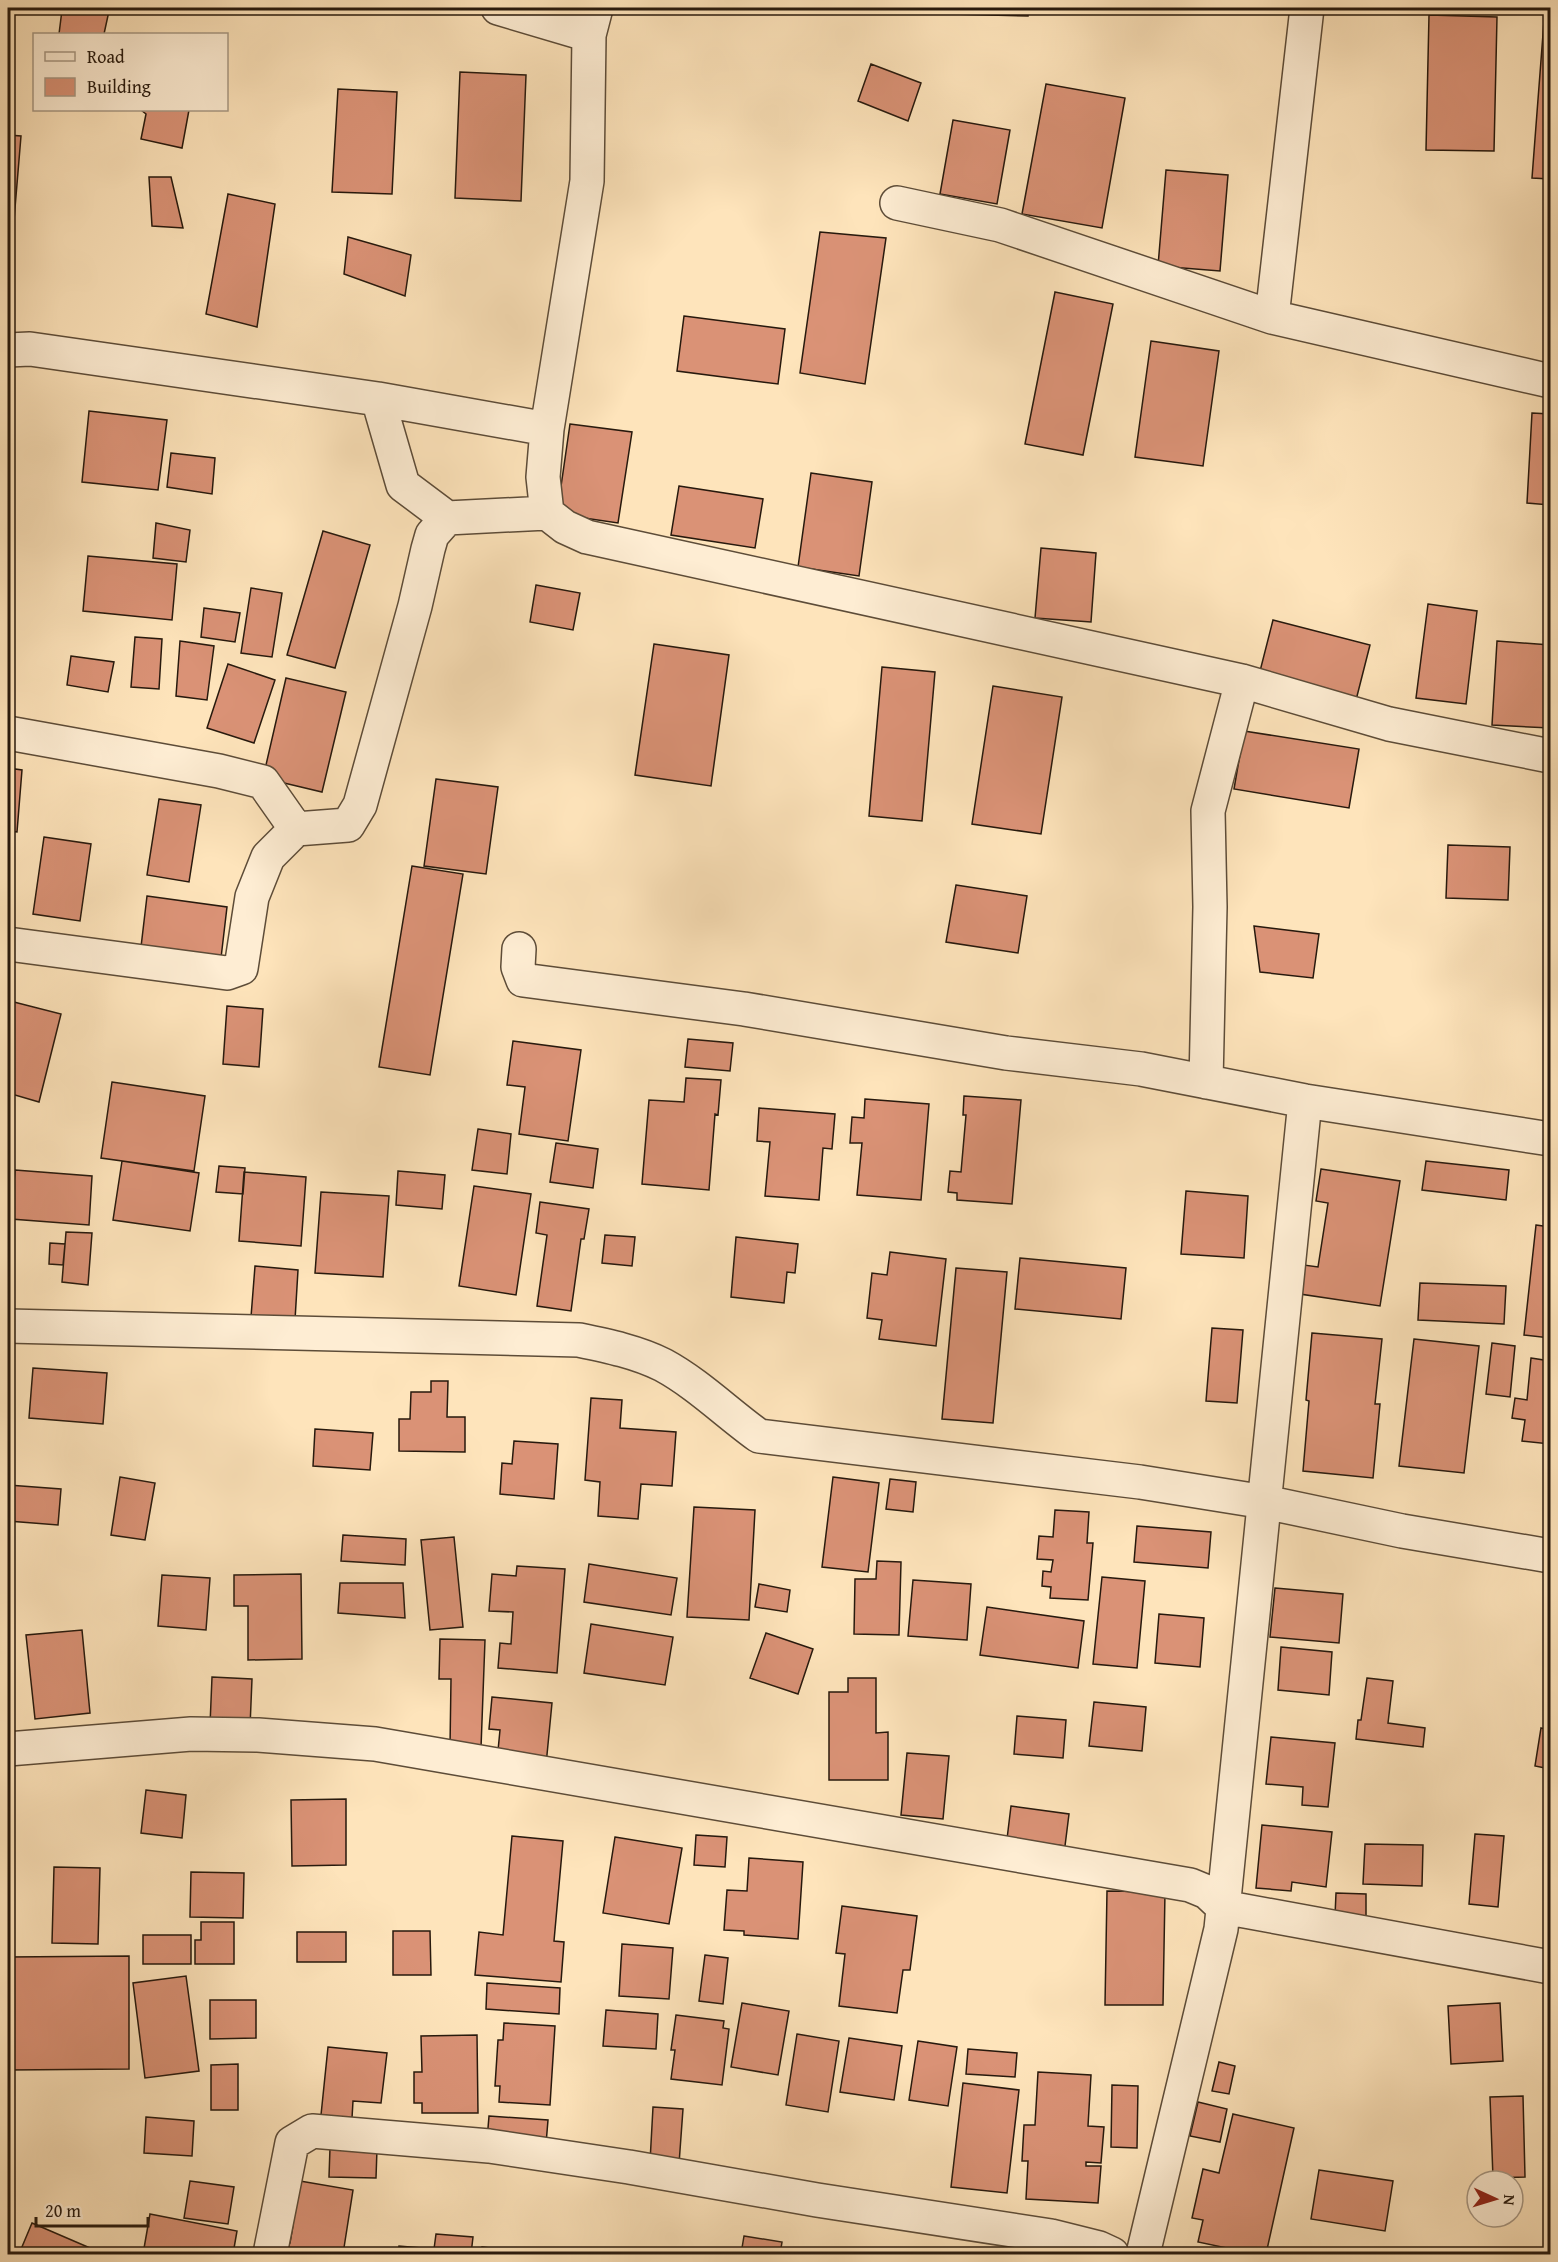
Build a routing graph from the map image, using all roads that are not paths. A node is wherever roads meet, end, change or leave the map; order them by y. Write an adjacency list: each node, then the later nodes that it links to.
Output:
1 (498, 8): 3 (street)
2 (1307, 8): 5 (street)
3 (593, 21): 9 (street)
4 (897, 203): 5 (street)
5 (1272, 317): 7 (street)
6 (8, 350): 8 (street)
7 (1551, 381)
8 (378, 399): 9 (street); 11 (street)
9 (547, 429): 10 (street)
10 (547, 513): 11 (street); 12 (street)
11 (447, 518): 15 (street)
12 (1242, 681): 14 (street); 18 (street)
13 (8, 733): 15 (street)
14 (1551, 756)
15 (296, 829): 16 (street)
16 (8, 944)
17 (519, 949): 18 (street)
18 (1206, 1082): 19 (street)
19 (1305, 1101): 20 (street); 22 (street)
20 (1551, 1139)
21 (8, 1326): 22 (street)
22 (1265, 1502): 23 (street); 25 (street)
23 (1551, 1556)
24 (8, 1749): 25 (street)
25 (1223, 1907): 26 (street); 29 (street)
26 (1551, 1967)
27 (270, 2254): 28 (street)
28 (1112, 2254)
29 (1143, 2254)

